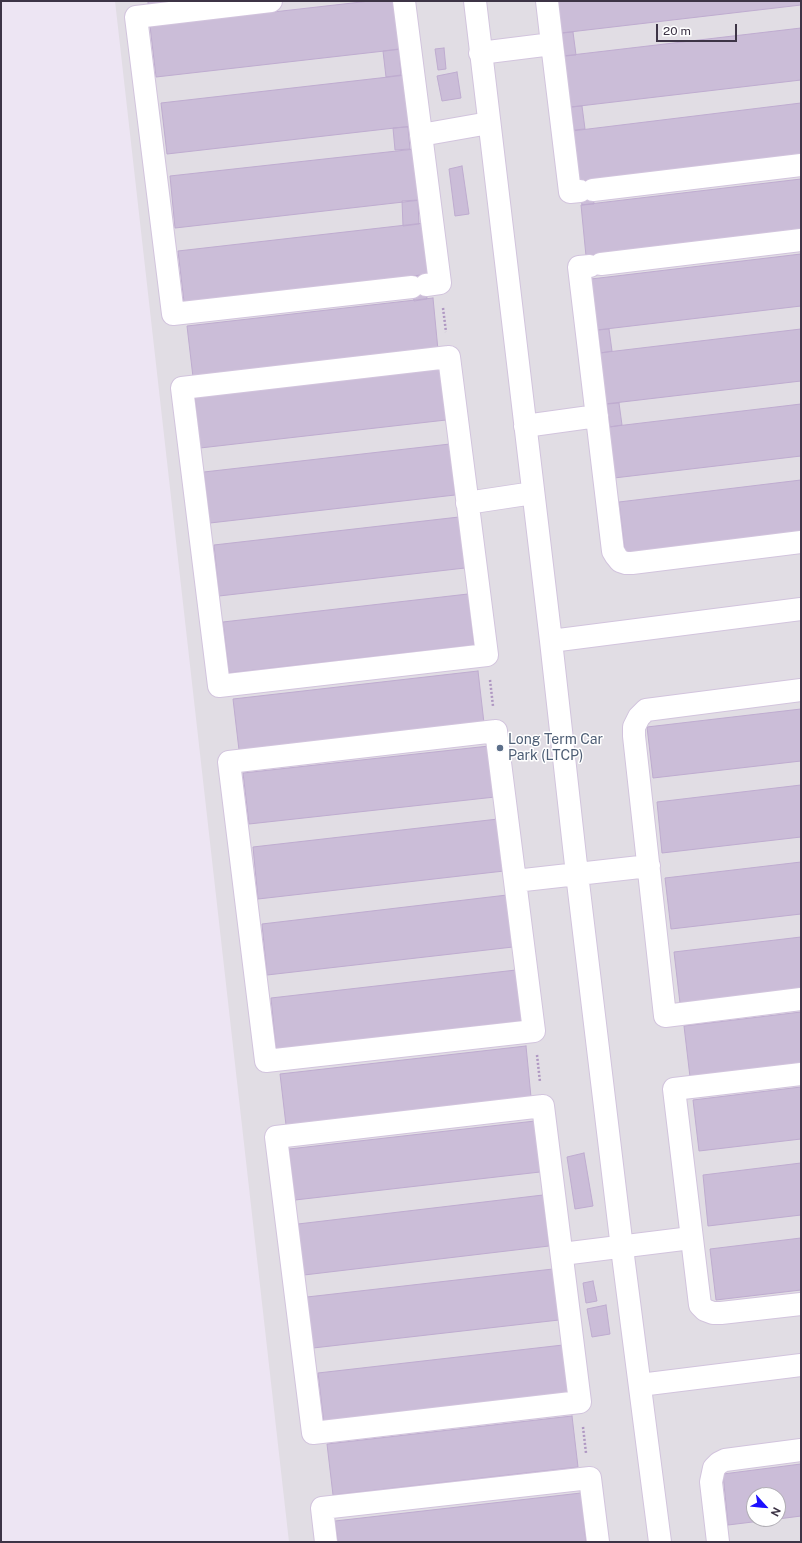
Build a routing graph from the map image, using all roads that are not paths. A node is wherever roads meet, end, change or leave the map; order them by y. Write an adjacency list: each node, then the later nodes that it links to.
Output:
1 (271, 1): 8 (lane)
2 (404, 1): 8 (lane)
3 (475, 1): 6 (lane)
4 (547, 1): 5 (lane)
5 (552, 44): 6 (lane); 9 (lane)
6 (480, 53): 7 (lane)
7 (488, 123): 8 (lane); 12 (lane)
8 (421, 135)
9 (801, 165)
10 (801, 240): 11 (lane)
11 (597, 416): 12 (lane); 15 (lane)
12 (525, 426): 13 (lane)
13 (533, 493): 14 (lane); 17 (lane)
14 (467, 503): 14 (lane)
15 (801, 542)
16 (801, 609): 17 (lane)
17 (551, 641): 20 (lane)
18 (801, 690): 19 (lane)
19 (649, 866): 20 (lane); 22 (lane)
20 (577, 874): 21 (lane); 25 (lane)
21 (515, 881): 21 (lane)
22 (801, 999)
23 (801, 1074): 24 (lane)
24 (691, 1238): 25 (lane); 27 (lane)
25 (622, 1248): 26 (lane); 29 (lane)
26 (562, 1254): 26 (lane)
27 (801, 1304)
28 (801, 1365): 29 (lane)
29 (640, 1385): 33 (lane)
30 (801, 1450): 34 (lane)
31 (326, 1542): 32 (lane)
32 (598, 1542)
33 (660, 1542)
34 (718, 1542)

